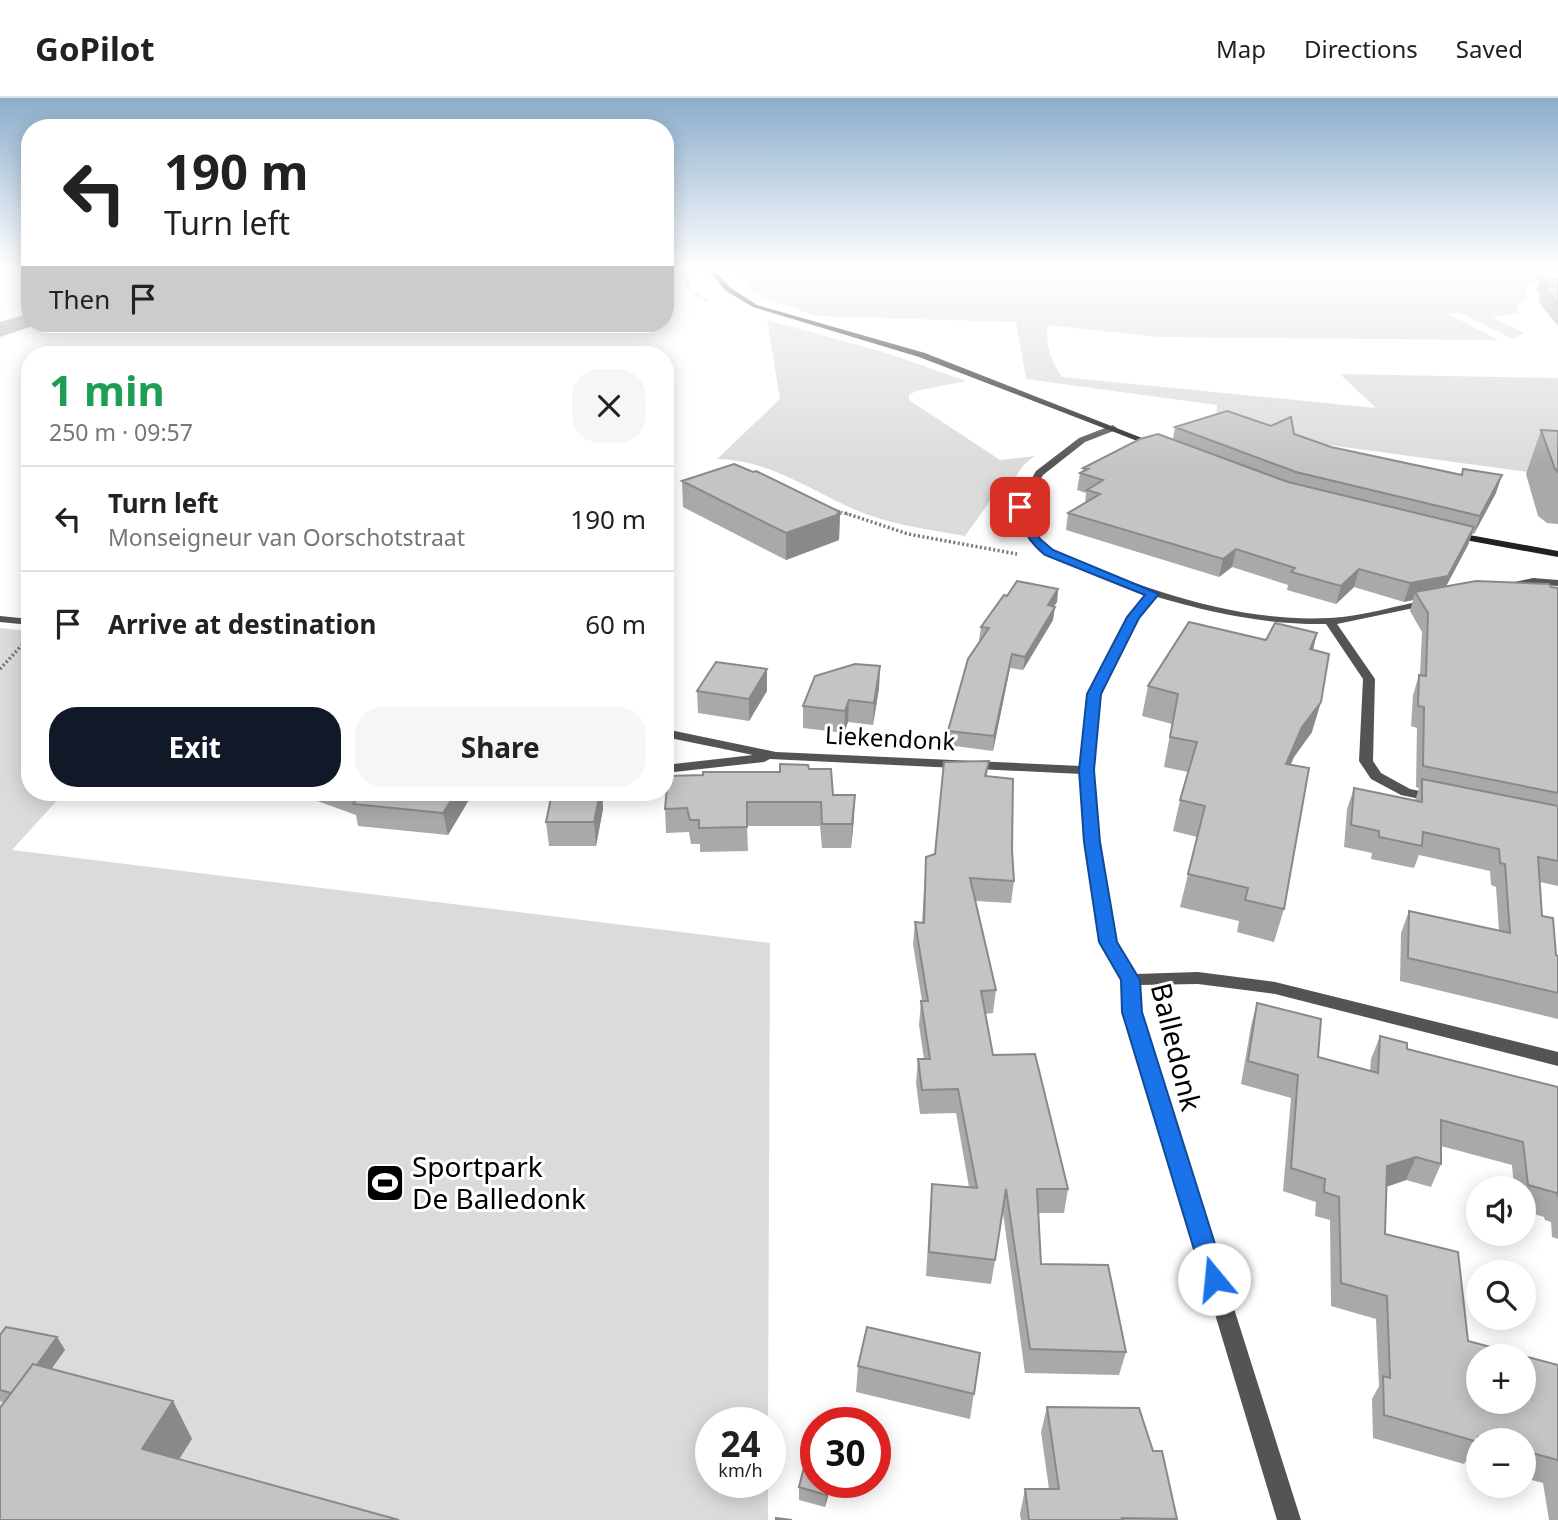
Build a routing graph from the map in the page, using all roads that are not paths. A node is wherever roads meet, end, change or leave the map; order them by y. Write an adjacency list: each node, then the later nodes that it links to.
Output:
1 (848, 333): 2 (main road)
2 (1113, 428): 3 (main road); 8 (street)
3 (1163, 447)
4 (1447, 534): 5 (main road)
5 (1558, 554)
6 (1558, 583): 7 (street)
7 (1492, 589)
8 (1153, 594): 12 (street); 16 (street, Balledonk)
9 (1439, 600): 12 (street)
10 (0, 619): 11 (street)
11 (21, 621)
12 (1329, 621): 17 (street)
13 (674, 735): 14 (street, Liekendonk)
14 (776, 756): 15 (street, Liekendonk); 16 (street, Liekendonk)
15 (674, 768)
16 (1087, 770): 18 (street, Balledonk)
17 (1444, 800)
18 (1131, 980): 19 (street); 20 (street, Balledonk)
19 (1558, 1059)
20 (1289, 1520)

